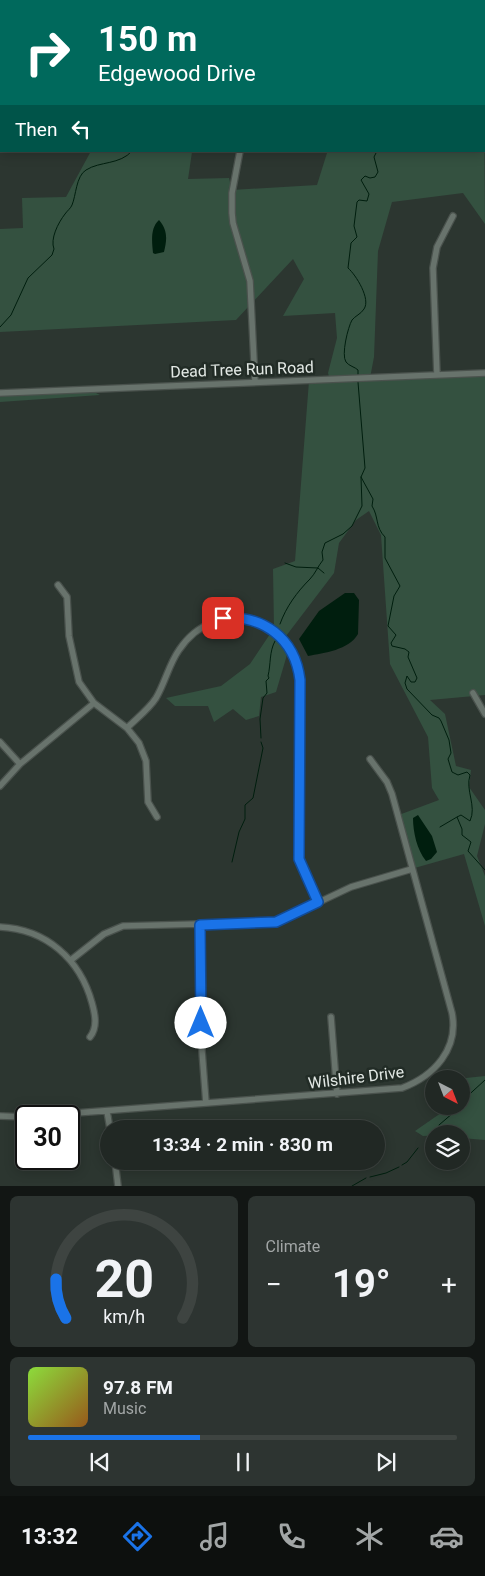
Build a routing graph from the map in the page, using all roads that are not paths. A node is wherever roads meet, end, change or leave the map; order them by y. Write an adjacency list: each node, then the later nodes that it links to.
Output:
1 (240, 152): 5 (street)
2 (453, 216): 4 (street)
3 (485, 373): 4 (street, Dead Tree Run Road)
4 (437, 375): 5 (street, Dead Tree Run Road)
5 (255, 382): 6 (street, Dead Tree Run Road)
6 (0, 393)
7 (58, 585): 9 (street)
8 (473, 694): 10 (street)
9 (94, 703): 11 (street); 14 (street)
10 (485, 714)
11 (127, 728): 16 (street); 18 (street)
12 (0, 742): 14 (street)
13 (370, 759): 17 (street, Wilshire Drive)
14 (20, 764): 15 (street)
15 (0, 786)
16 (157, 817)
17 (412, 869): 18 (street); 24 (street, Wilshire Drive)
18 (318, 902): 19 (street)
19 (200, 925): 21 (street); 25 (street)
20 (0, 927): 21 (street)
21 (71, 960): 23 (street)
22 (331, 1017): 24 (street)
23 (90, 1037)
24 (337, 1094): 25 (street, Wilshire Drive)
25 (206, 1103): 26 (street, Wilshire Drive)
26 (107, 1111): 27 (street, Wilshire Drive); 30 (street)
27 (80, 1113)
28 (0, 1116): 29 (street)
29 (15, 1117)
30 (108, 1120)
31 (115, 1170): 32 (street)
32 (118, 1186)

